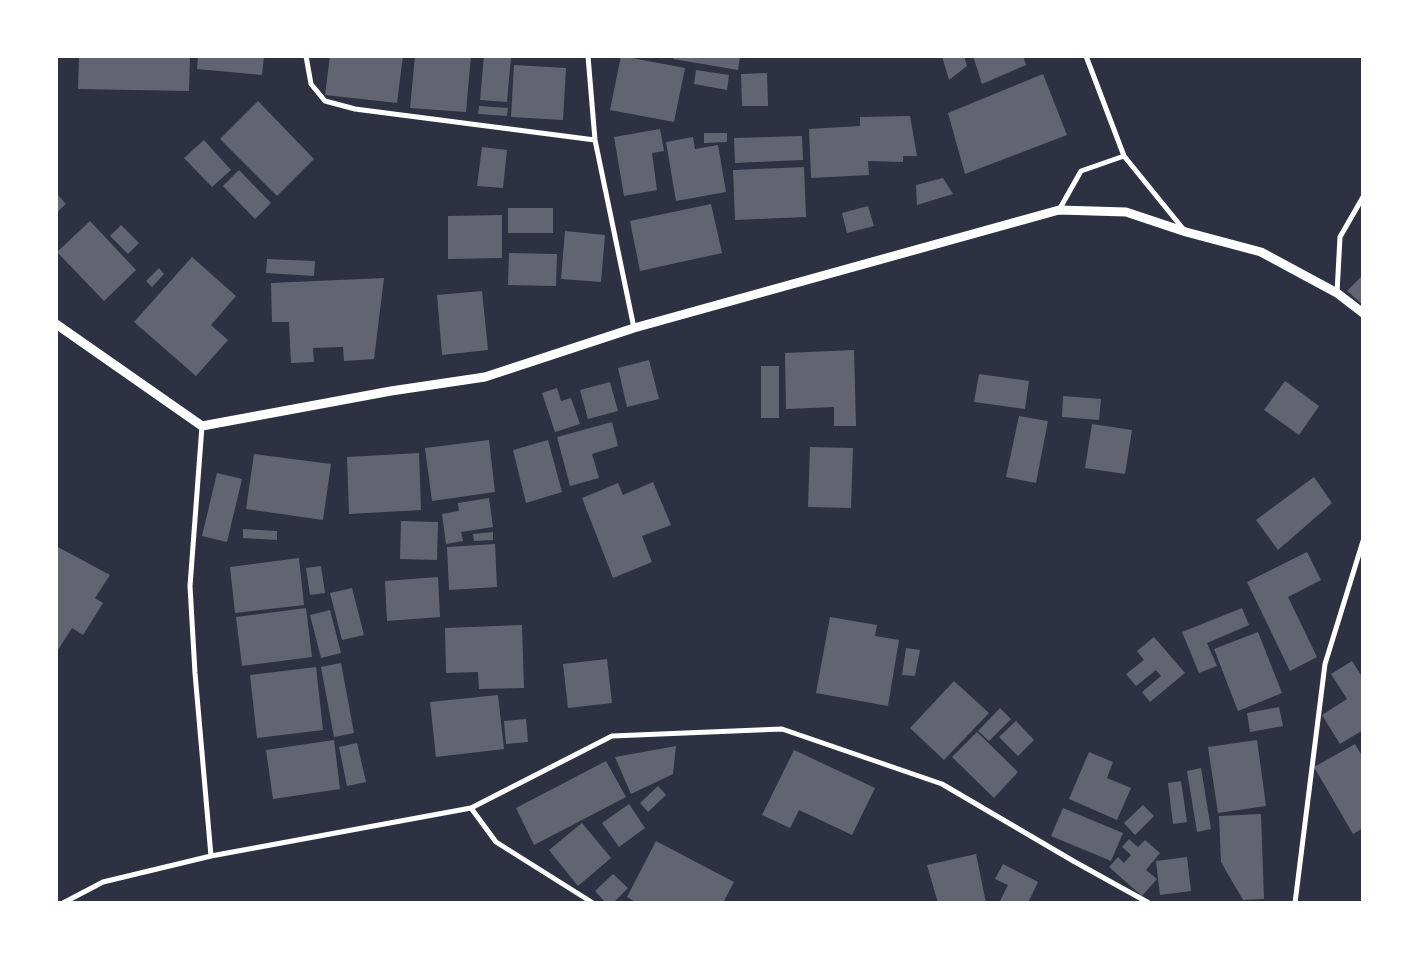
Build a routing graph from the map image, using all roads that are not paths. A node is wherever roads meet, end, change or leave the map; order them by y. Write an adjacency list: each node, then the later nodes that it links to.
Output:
1 (306, 56): 4 (street)
2 (588, 56): 4 (street)
3 (1086, 56): 5 (street)
4 (595, 140): 12 (street)
5 (1124, 156): 7 (street); 8 (street)
6 (1363, 197): 9 (street)
7 (1059, 210): 8 (street); 12 (street)
8 (1186, 232): 9 (street)
9 (1337, 293): 10 (street)
10 (1363, 313)
11 (56, 324): 13 (street)
12 (634, 328): 13 (street)
13 (202, 426): 16 (street)
14 (1363, 541): 20 (street)
15 (471, 808): 16 (street); 18 (street); 19 (street)
16 (211, 856): 17 (street)
17 (62, 903)
18 (593, 903)
19 (1149, 903)
20 (1295, 903)

